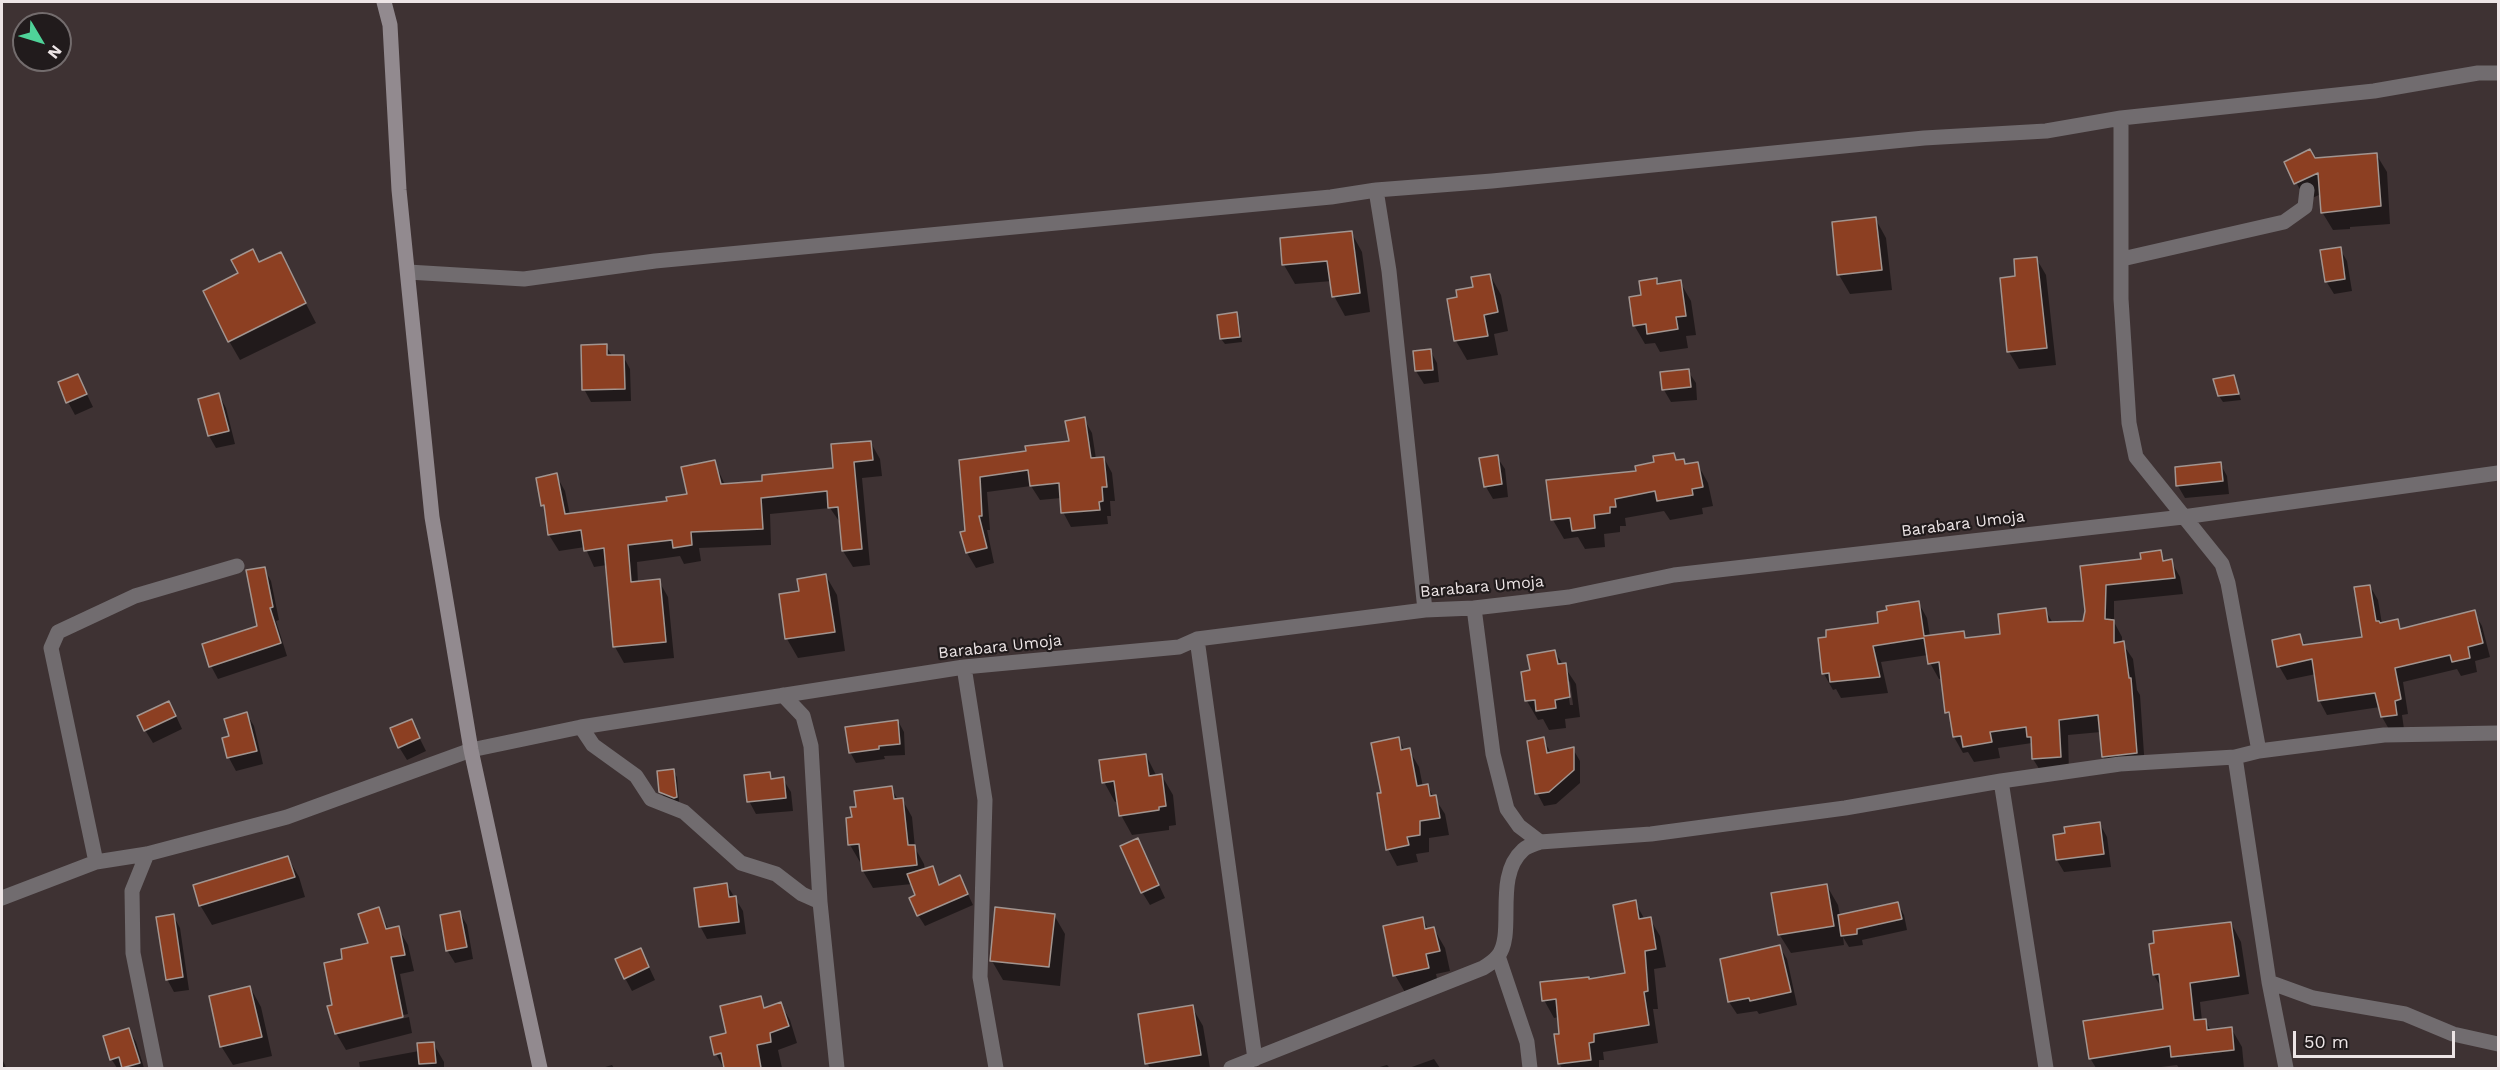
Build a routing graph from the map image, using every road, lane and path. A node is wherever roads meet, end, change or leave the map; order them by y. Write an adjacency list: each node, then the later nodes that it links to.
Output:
1 (384, 2): 7 (street)
2 (2499, 73): 3 (street)
3 (2121, 118): 4 (street); 6 (street)
4 (1376, 190): 7 (street); 12 (street)
5 (2307, 190): 6 (street)
6 (2122, 259): 9 (street)
7 (408, 272): 18 (street)
8 (2499, 473): 9 (street, Barabara Umoja)
9 (2183, 517): 11 (street, Barabara Umoja); 19 (street)
10 (237, 566): 26 (street)
11 (1474, 608): 12 (street, Barabara Umoja); 22 (street)
12 (1425, 610): 13 (street, Barabara Umoja)
13 (1197, 639): 14 (street, Barabara Umoja); 32 (street)
14 (964, 667): 15 (street, Barabara Umoja); 36 (street)
15 (783, 695): 16 (street, Barabara Umoja); 28 (street)
16 (581, 727): 18 (street, Barabara Umoja); 28 (street)
17 (2499, 733): 19 (street)
18 (471, 750): 25 (street, Barabara Umoja); 34 (street)
19 (2259, 751): 20 (street)
20 (2235, 757): 21 (street); 30 (street)
21 (2001, 781): 23 (street); 39 (street)
22 (1519, 826): 23 (street); 24 (street)
23 (1540, 842): 24 (street)
24 (1523, 849): 29 (street)
25 (147, 854): 26 (street, Barabara Umoja); 33 (street)
26 (96, 862): 27 (street, Barabara Umoja)
27 (2, 898)
28 (820, 902): 35 (street)
29 (1498, 956): 32 (street); 38 (street)
30 (2269, 982): 31 (street); 40 (street)
31 (2499, 1044)
32 (1255, 1059): 37 (street)
33 (156, 1068)
34 (540, 1068)
35 (837, 1068)
36 (996, 1068)
37 (1231, 1068)
38 (1530, 1068)
39 (2046, 1068)
40 (2286, 1068)

